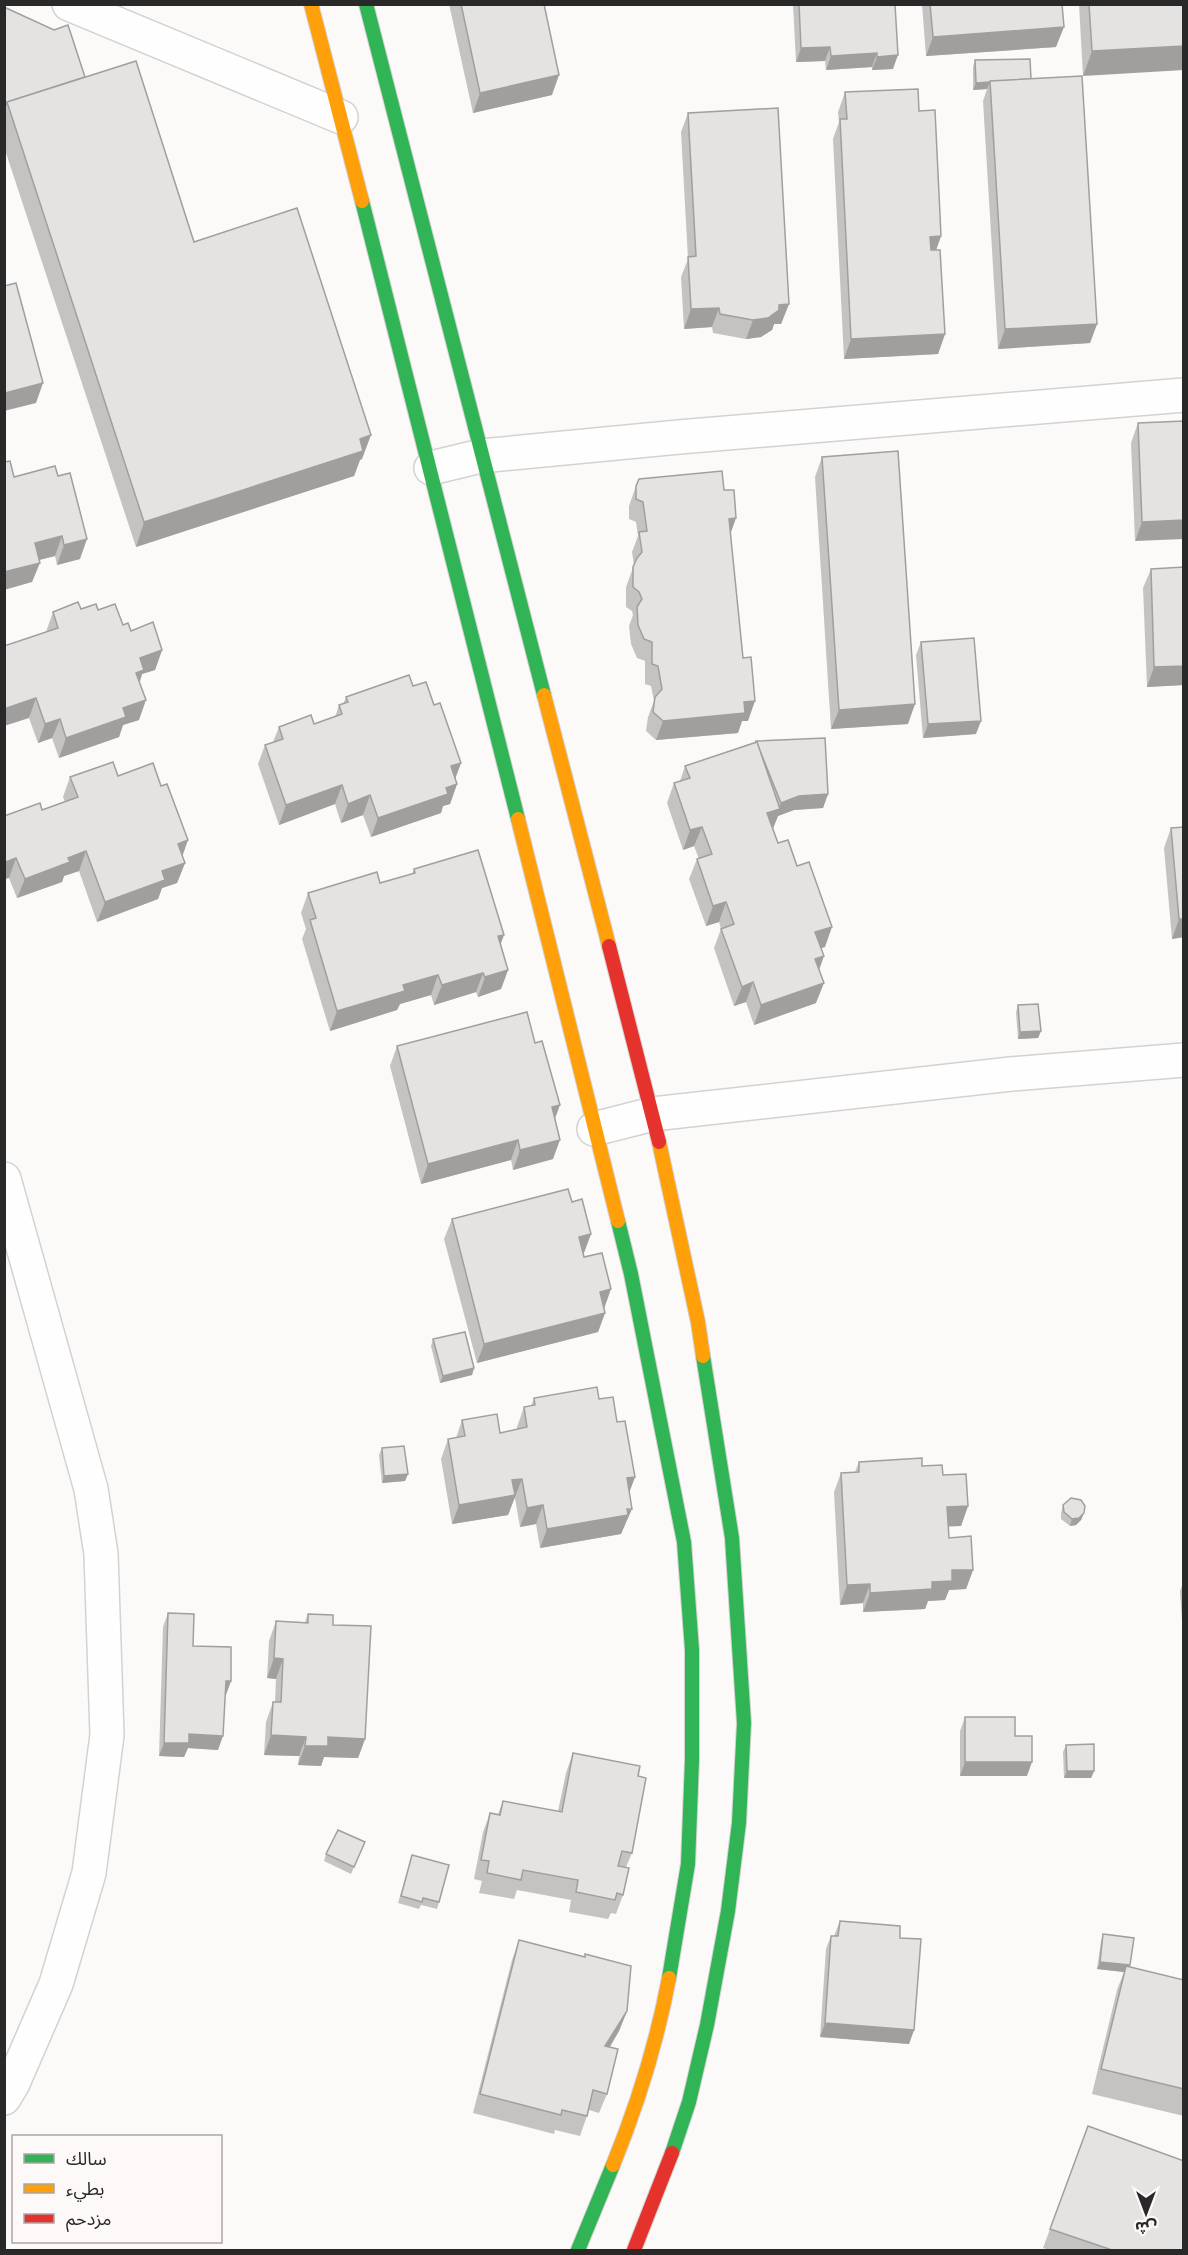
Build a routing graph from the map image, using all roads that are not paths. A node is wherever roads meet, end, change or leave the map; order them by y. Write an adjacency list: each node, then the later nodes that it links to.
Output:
1 (69, 4): 4 (street)
2 (311, 4): 4 (street)
3 (366, 4): 6 (street)
4 (341, 117): 7 (street)
5 (1184, 395): 6 (street)
6 (481, 456): 7 (street); 9 (street)
7 (431, 468): 10 (street)
8 (1184, 1060): 9 (street)
9 (653, 1114): 10 (street); 14 (street)
10 (594, 1130): 13 (street)
11 (4, 1179): 12 (street)
12 (4, 2098)
13 (578, 2250)
14 (633, 2250)

